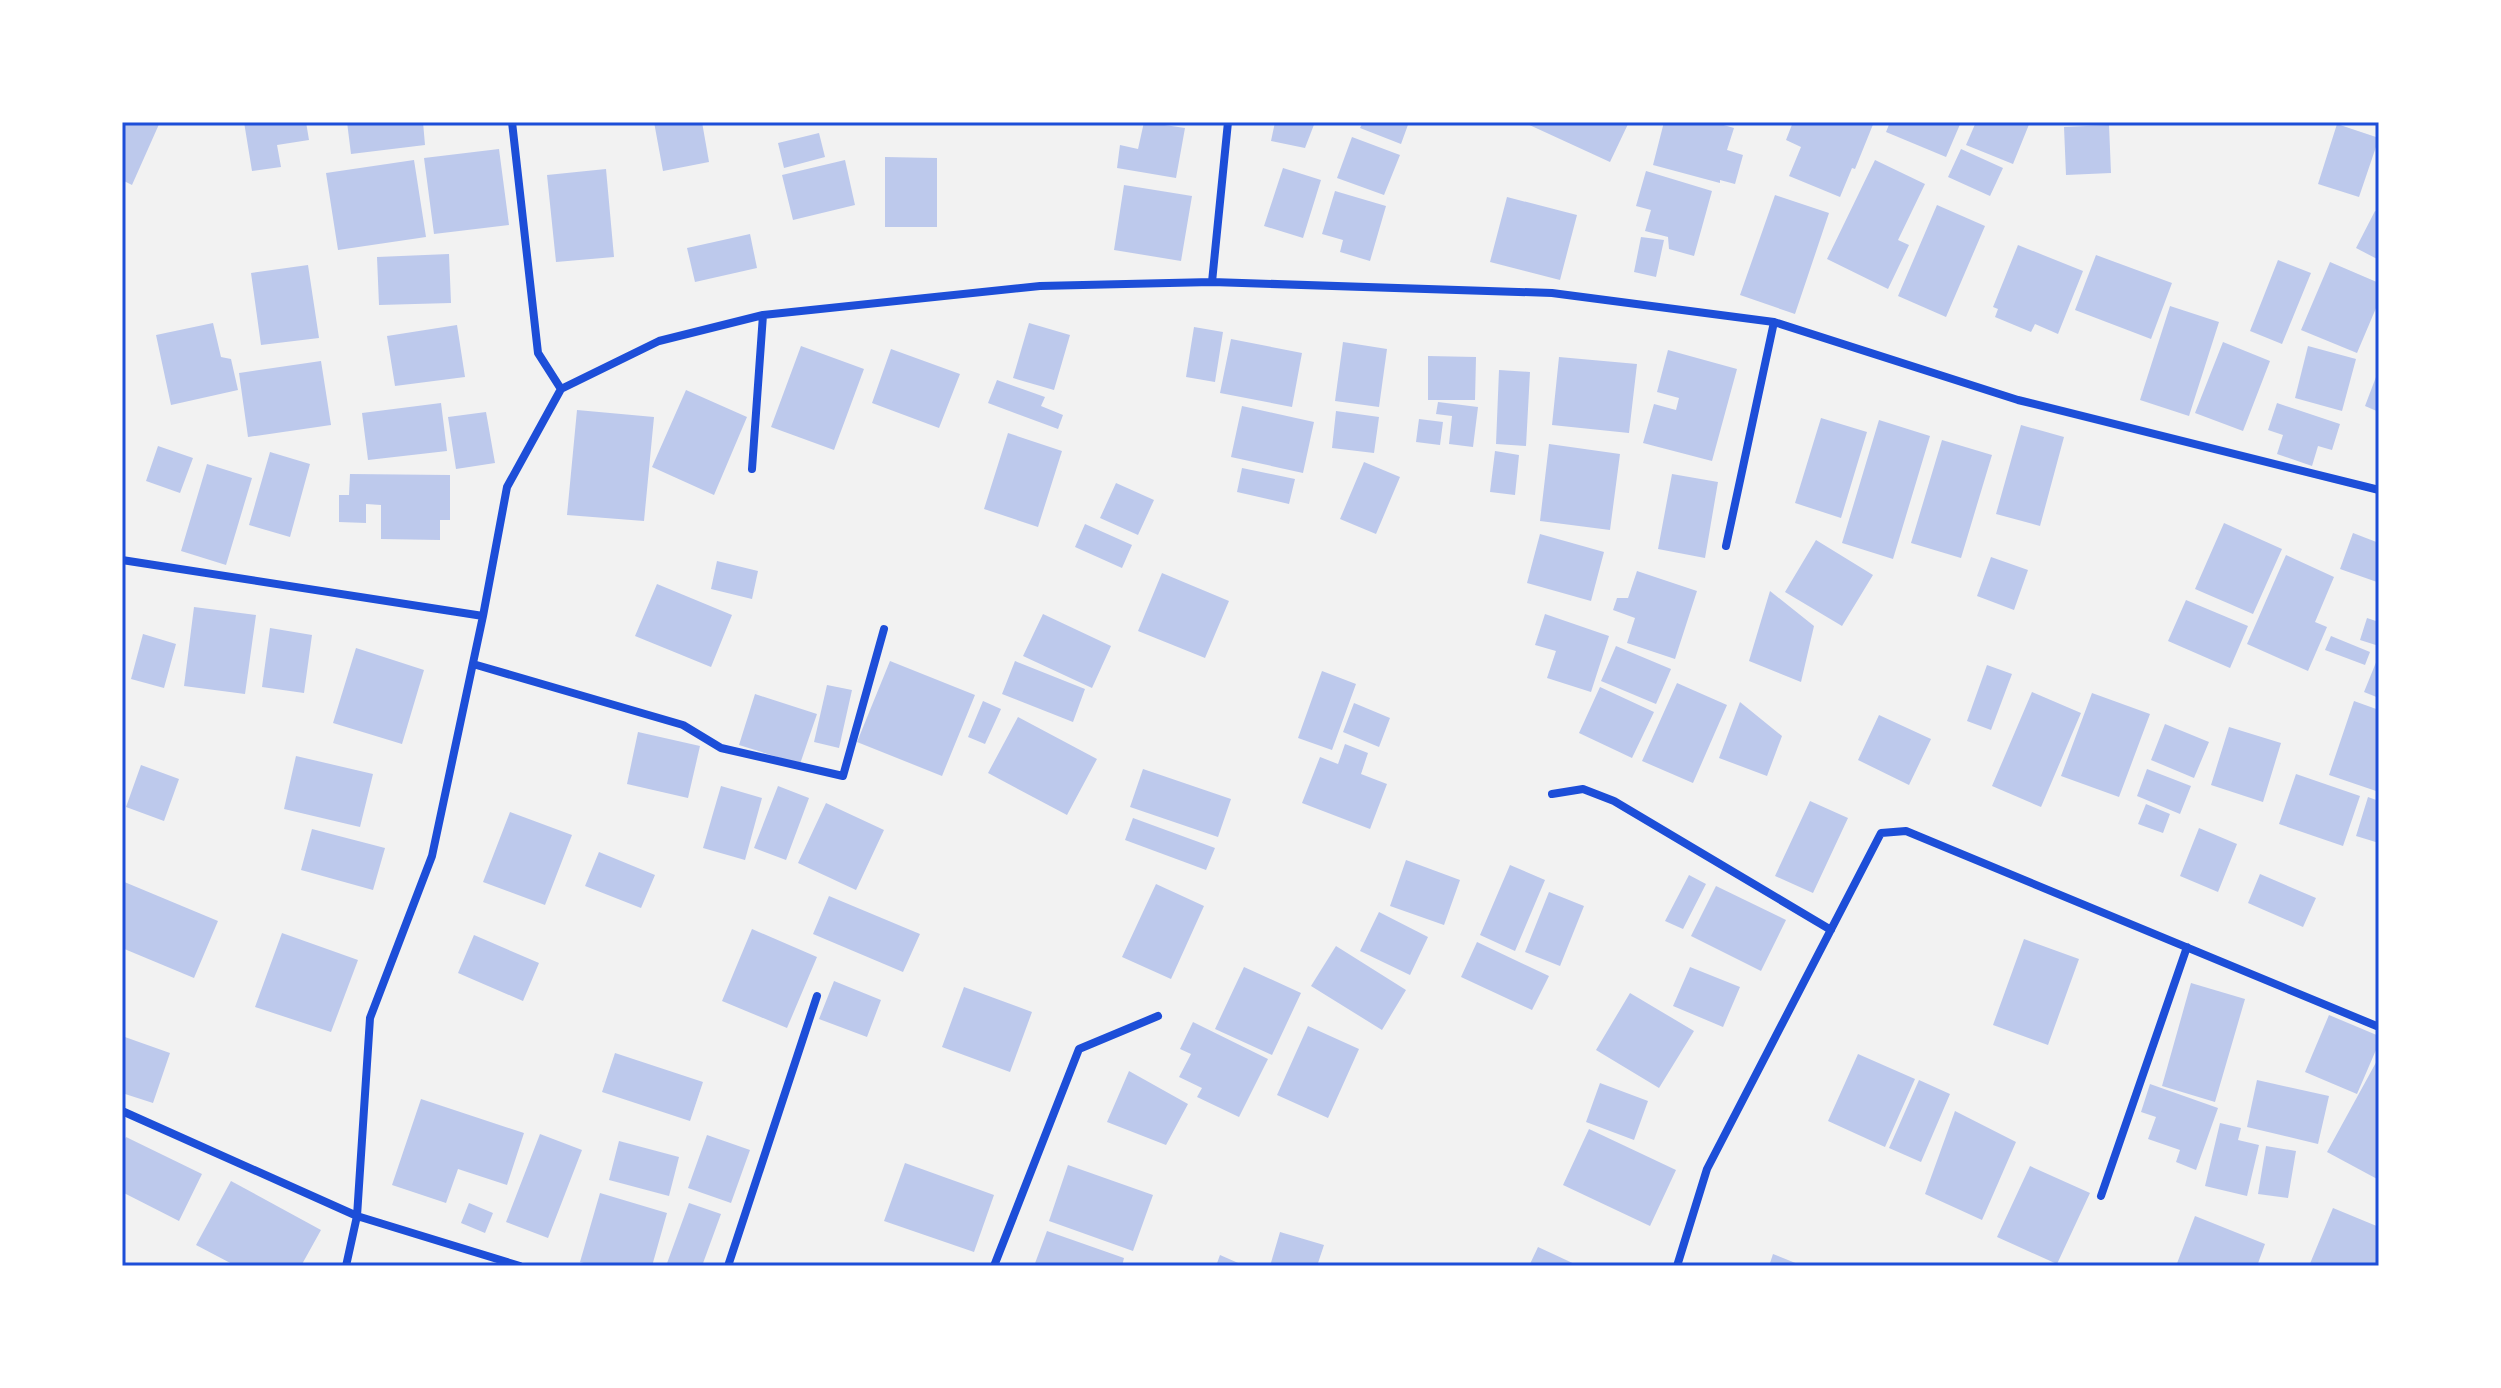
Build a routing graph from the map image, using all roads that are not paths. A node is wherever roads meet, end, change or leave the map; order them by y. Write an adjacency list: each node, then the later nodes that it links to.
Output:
1 (512, 122): 6 (street)
2 (1228, 122): 3 (street)
3 (1212, 282): 4 (street); 5 (street)
4 (763, 315): 6 (street); 7 (street)
5 (1774, 322): 8 (street); 9 (street)
6 (561, 389): 11 (street)
7 (752, 469)
8 (2379, 490)
9 (1726, 546)
10 (122, 560): 11 (street)
11 (483, 616): 13 (street)
12 (884, 629): 13 (street)
13 (473, 664): 22 (street)
14 (1552, 794): 15 (street)
15 (1831, 930): 16 (street); 27 (street)
16 (2187, 947): 19 (street); 21 (street)
17 (817, 996): 25 (street)
18 (1158, 1016): 26 (street)
19 (2379, 1027)
20 (122, 1111): 22 (street)
21 (2101, 1196)
22 (357, 1216): 23 (street); 24 (street)
23 (346, 1266)
24 (520, 1266)
25 (728, 1266)
26 (994, 1266)
27 (1677, 1266)

